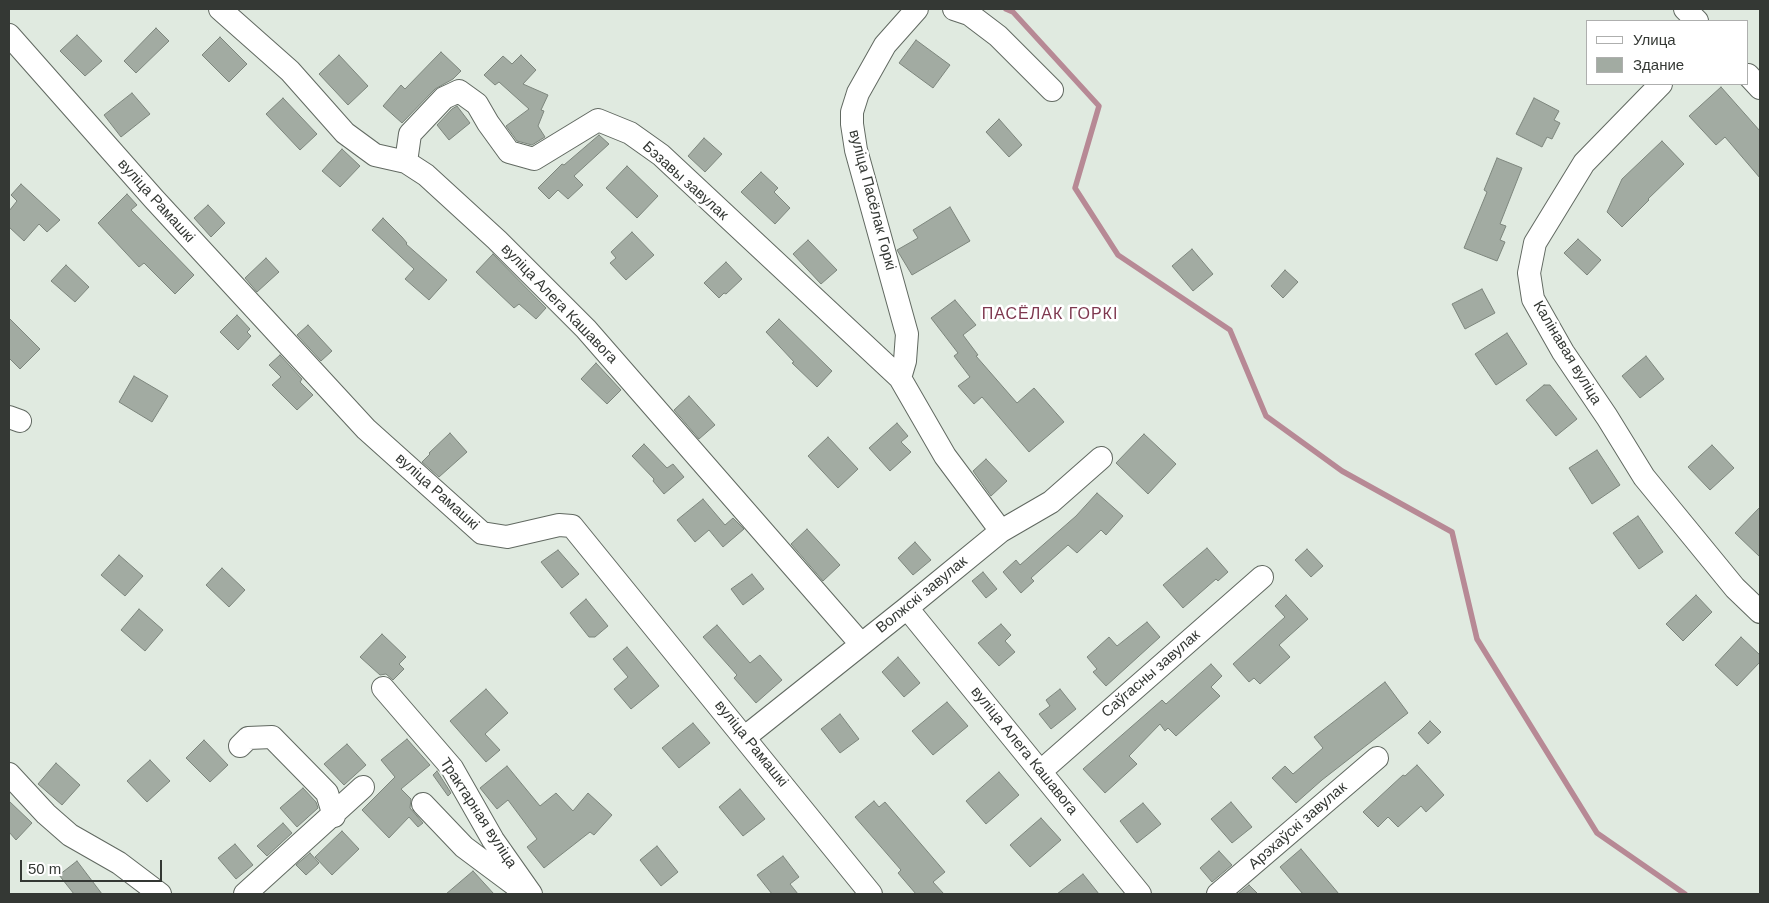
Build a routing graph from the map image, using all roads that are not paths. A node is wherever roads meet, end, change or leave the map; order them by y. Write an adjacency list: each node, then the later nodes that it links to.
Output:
1 (220, 9): 11 (street, вуліца Алега Кашавога)
2 (917, 9): 12 (street, вуліца Пасёлак Горкі)
3 (954, 9): 10 (street)
4 (1685, 9): 5 (street)
5 (1696, 20)
6 (9, 35): 20 (street, вуліца Рамашкі)
7 (1749, 76): 9 (street)
8 (1660, 85): 17 (street, Калінавая вуліца)
9 (1760, 88)
10 (1052, 90)
11 (406, 162): 12 (street, Бэзавы завулак); 18 (street, вуліца Алега Кашавога)
12 (900, 378): 14 (street)
13 (1101, 458): 14 (street, Волжскі завулак)
14 (1001, 531): 16 (street, Волжскі завулак)
15 (1262, 577): 23 (street, Саўгасны завулак)
16 (907, 608): 18 (street, Волжскі завулак); 23 (street, вуліца Алега Кашавога)
17 (1760, 612)
18 (861, 644): 20 (street, Волжскі завулак)
19 (383, 688): 30 (street, Трактарная вуліца)
20 (745, 737): 31 (street, вуліца Рамашкі)
21 (240, 746): 27 (street)
22 (1377, 758): 33 (street, Арэхаўскі завулак)
23 (1041, 772): 32 (street, вуліца Алега Кашавога)
24 (9, 774): 28 (street)
25 (364, 787): 27 (street)
26 (423, 804): 30 (street, Трактарная вуліца)
27 (334, 816): 29 (street)
28 (160, 894)
29 (245, 894)
30 (530, 894)
31 (871, 894)
32 (1140, 894)
33 (1218, 894)

